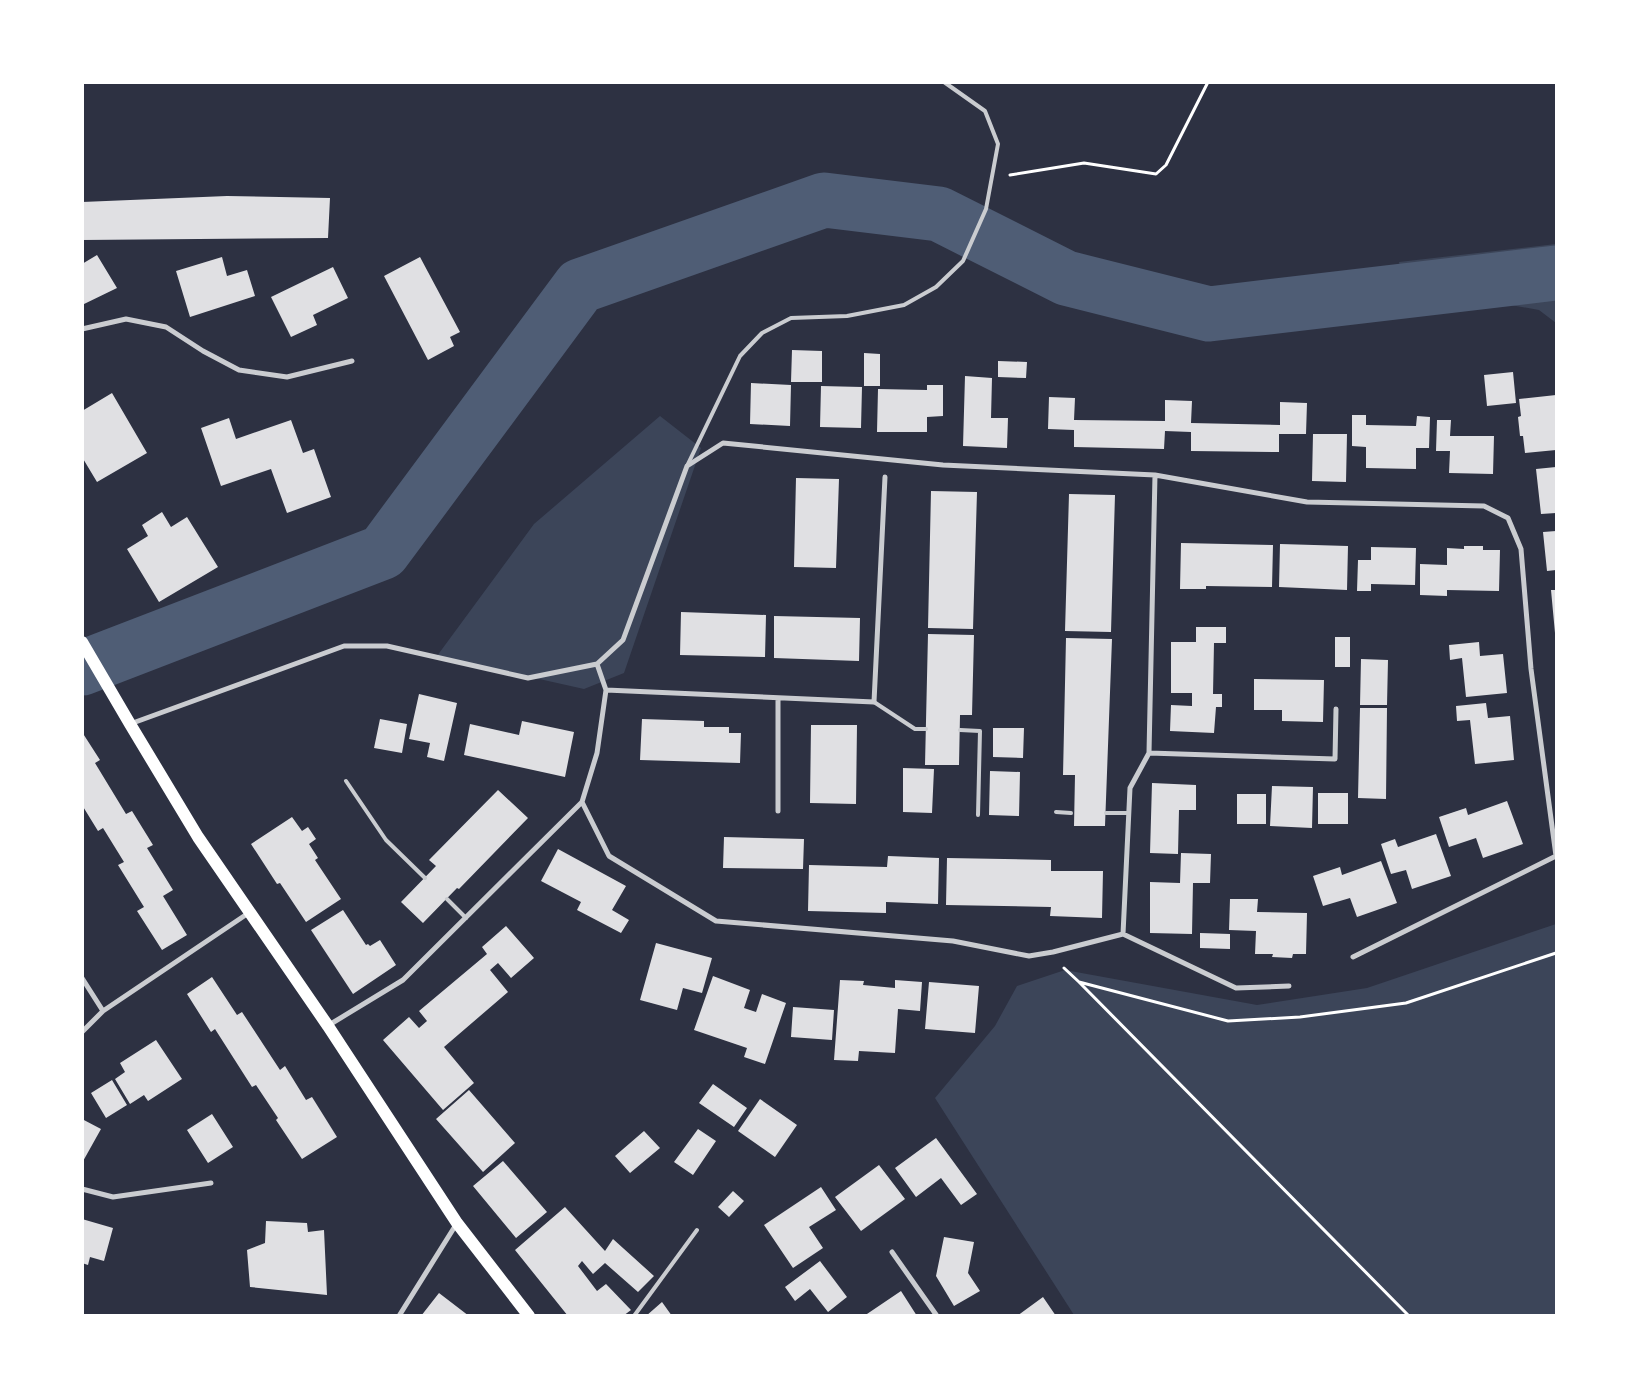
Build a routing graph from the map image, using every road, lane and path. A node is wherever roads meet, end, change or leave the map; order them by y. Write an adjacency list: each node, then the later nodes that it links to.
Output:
1 (944, 82): 3 (lane)
2 (1208, 82): 3 (path)
3 (992, 180): 6 (lane)
4 (82, 330): 5 (street)
5 (352, 361)
6 (687, 466): 7 (street); 10 (street)
7 (1155, 475): 18 (street); 27 (street)
8 (884, 477): 13 (street)
9 (82, 642): 15 (main road)
10 (597, 664): 11 (street); 15 (street)
11 (606, 690): 12 (street); 20 (street)
12 (778, 698): 13 (street); 21 (street)
13 (874, 702): 16 (lane)
14 (1336, 709): 18 (street)
15 (130, 724): 30 (main road)
16 (926, 729)
17 (960, 730): 26 (lane)
18 (1149, 753): 25 (street)
19 (346, 781): 28 (lane)
20 (582, 802): 31 (street); 32 (street)
21 (778, 811)
22 (1056, 812): 23 (lane)
23 (1071, 813)
24 (1106, 813): 25 (lane)
25 (1129, 813): 32 (street)
26 (978, 816)
27 (1556, 856): 33 (street)
28 (425, 878)
29 (447, 899): 31 (lane)
30 (250, 911): 37 (street); 38 (main road)
31 (466, 918): 38 (street)
32 (1123, 934): 36 (street)
33 (1353, 957)
34 (82, 978): 37 (street)
35 (1079, 982): 49 (path)
36 (1289, 986)
37 (103, 1011): 39 (street)
38 (328, 1026): 42 (main road)
39 (82, 1032)
40 (210, 1182): 41 (street)
41 (82, 1189)
42 (457, 1224): 45 (street); 46 (main road)
43 (697, 1230): 47 (lane)
44 (892, 1252): 48 (street)
45 (399, 1316)
46 (529, 1316)
47 (634, 1316)
48 (936, 1316)
49 (1409, 1316)

